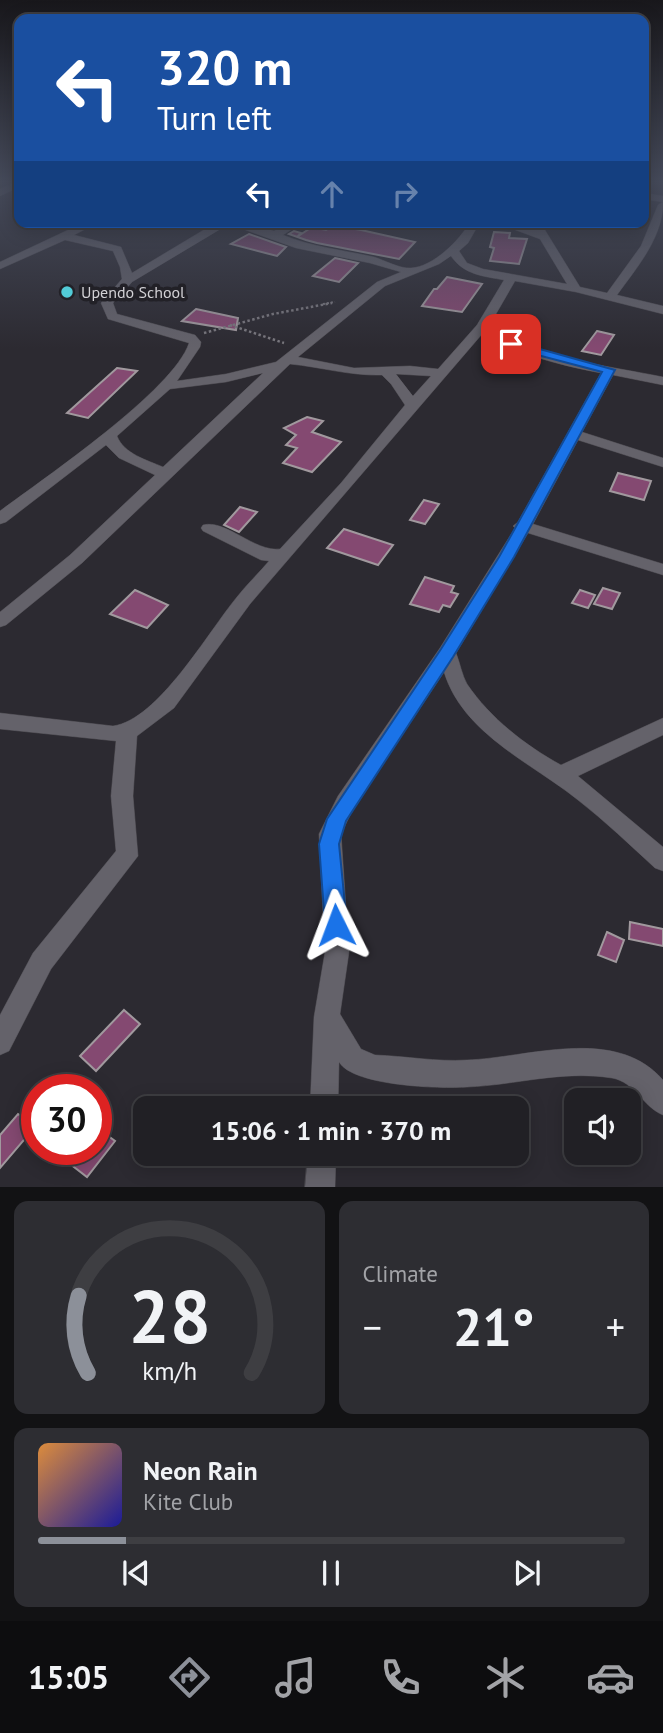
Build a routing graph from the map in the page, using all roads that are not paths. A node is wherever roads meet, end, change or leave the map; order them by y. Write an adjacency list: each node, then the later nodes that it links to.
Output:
1 (64, 238): 11 (street)
2 (73, 238): 14 (street)
3 (198, 238): 14 (street)
4 (283, 238): 10 (street)
5 (466, 238): 8 (street)
6 (553, 238): 9 (street)
7 (649, 238): 17 (street)
8 (450, 252): 10 (street); 12 (street); 13 (street)
9 (561, 264): 15 (street); 16 (street)
10 (391, 265): 12 (street)
11 (0, 266)
12 (412, 272): 20 (street)
13 (511, 278): 15 (street); 19 (street)
14 (128, 280): 25 (street)
15 (530, 281): 16 (street)
16 (576, 289): 17 (street)
17 (610, 297): 18 (street)
18 (663, 310)
19 (482, 327): 21 (street); 23 (street)
20 (284, 362): 22 (street); 25 (street); 30 (street)
21 (609, 370): 24 (street); 27 (street)
22 (386, 372): 23 (street); 26 (street)
23 (443, 373): 26 (street)
24 (663, 382)
25 (166, 386): 28 (street)
26 (412, 405): 34 (street)
27 (575, 434): 29 (street); 32 (street)
28 (109, 435): 30 (street); 31 (street)
29 (663, 463)
30 (164, 474): 36 (street)
31 (0, 519)
32 (521, 526): 35 (street); 37 (street)
33 (209, 528): 34 (street)
34 (284, 554): 40 (street)
35 (663, 570)
36 (0, 621)
37 (447, 653): 41 (street); 43 (street)
38 (0, 721): 40 (street)
39 (663, 726): 41 (street)
40 (127, 732): 44 (street)
41 (561, 774): 42 (street)
42 (663, 861)
43 (327, 1017): 45 (street); 46 (street)
44 (0, 1042)
45 (324, 1096)
46 (663, 1101)
47 (321, 1166): 48 (street)
48 (320, 1187)

